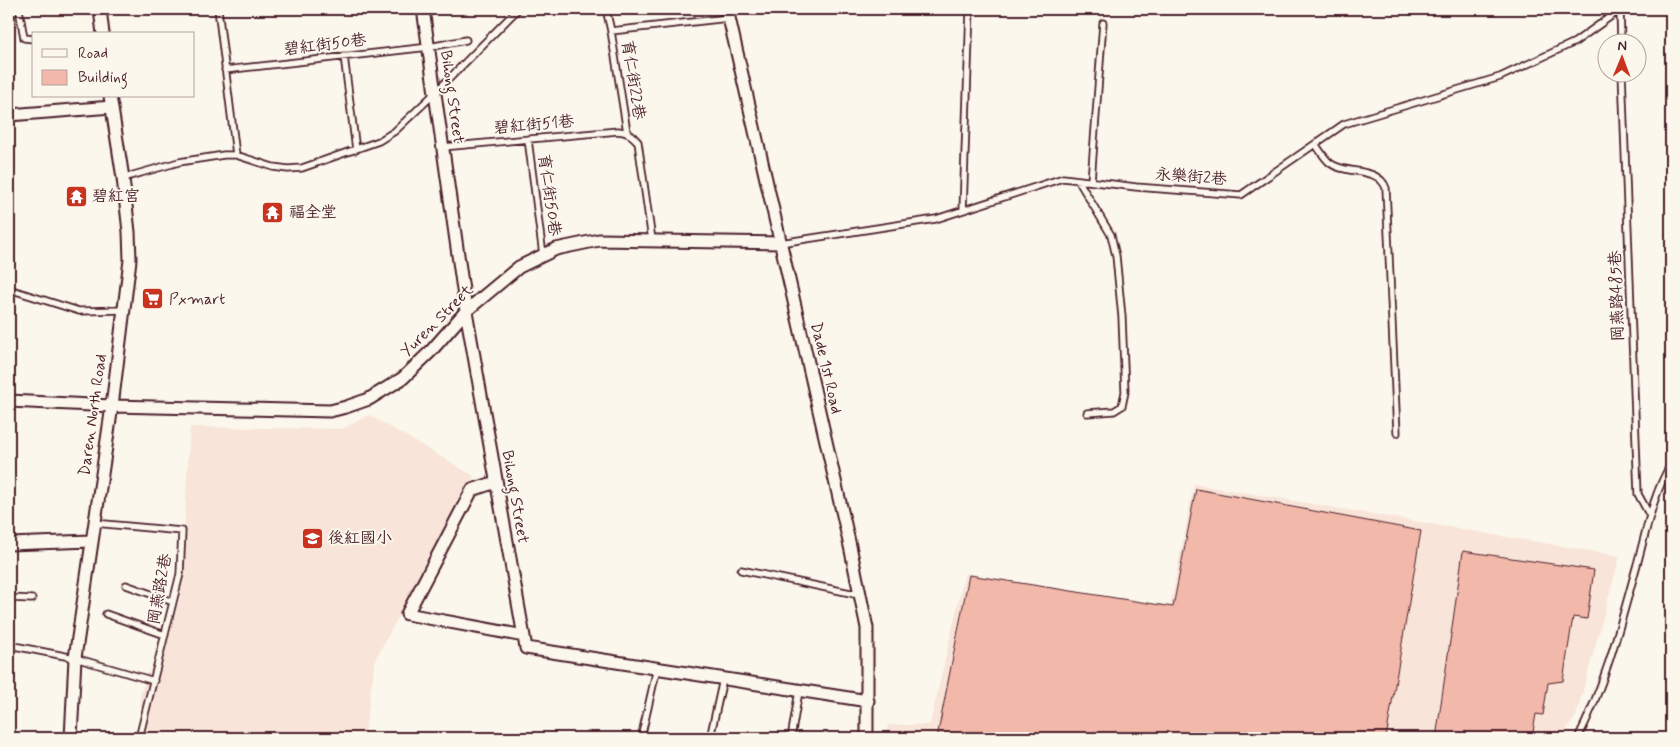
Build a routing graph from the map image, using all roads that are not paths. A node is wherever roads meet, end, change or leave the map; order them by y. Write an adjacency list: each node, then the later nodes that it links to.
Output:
1 (19, 9): 14 (lane)
2 (100, 9): 12 (street)
3 (218, 9): 18 (lane)
4 (424, 9): 16 (street, Bihong Street)
5 (518, 9): 20 (lane)
6 (606, 9): 11 (lane, 育仁街22巷)
7 (970, 9): 32 (lane)
8 (1620, 9): 13 (lane); 25 (lane, 永樂街2巷)
9 (728, 13): 11 (lane); 34 (street, Dade 1st Road)
10 (1103, 23): 31 (lane)
11 (612, 31): 23 (lane, 育仁街22巷)
12 (103, 32)
13 (1621, 32)
14 (32, 39)
15 (466, 40): 16 (lane, 碧紅街50巷)
16 (429, 46): 17 (lane, 碧紅街50巷); 20 (street, Bihong Street)
17 (344, 56): 18 (lane, 碧紅街50巷); 27 (lane)
18 (225, 70): 28 (lane)
19 (1622, 82): 45 (lane, 岡燕路485巷)
20 (435, 93): 26 (street, Bihong Street); 27 (lane)
21 (111, 102): 22 (street); 29 (street, Daren North Road)
22 (9, 115)
23 (627, 132): 24 (lane, 碧紅街51巷); 33 (lane, 育仁街22巷)
24 (528, 139): 26 (lane, 碧紅街51巷); 35 (lane, 育仁街50巷)
25 (1315, 144): 31 (lane, 永樂街2巷); 42 (lane)
26 (443, 147): 38 (street, Bihong Street)
27 (356, 150): 28 (lane)
28 (236, 155): 29 (lane)
29 (123, 178): 37 (street, Daren North Road)
30 (1078, 180): 31 (lane, 永樂街2巷); 32 (lane, 永樂街2巷); 41 (lane)
31 (1091, 181)
32 (963, 210): 34 (lane, 永樂街2巷)
33 (652, 240): 34 (street, Yuren Street); 35 (street, Yuren Street)
34 (780, 243): 51 (street, Dade 1st Road)
35 (543, 255): 38 (street, Yuren Street)
36 (9, 288): 37 (lane)
37 (124, 310): 40 (street, Daren North Road)
38 (466, 311): 40 (street, Yuren Street); 44 (street, Bihong Street)
39 (9, 404): 40 (street, Yuren Street)
40 (112, 406): 46 (street, Daren North Road)
41 (1087, 412)
42 (1398, 433)
43 (1671, 464): 45 (lane)
44 (496, 482): 57 (street, Bihong Street); 57 (street)
45 (1650, 516): 71 (lane)
46 (94, 523): 47 (street, Daren North Road); 54 (lane, 岡燕路2巷)
47 (91, 541): 48 (street); 59 (street, Daren North Road)
48 (9, 544)
49 (741, 570): 51 (lane)
50 (126, 585): 54 (lane)
51 (860, 595): 64 (street, Dade 1st Road)
52 (9, 598): 53 (lane)
53 (32, 599)
54 (173, 602): 56 (lane, 岡燕路2巷)
55 (106, 614): 56 (lane)
56 (165, 635): 62 (lane, 岡燕路2巷)
57 (524, 636): 60 (street)
58 (9, 645): 59 (lane)
59 (75, 658): 62 (lane); 65 (street, Daren North Road)
60 (657, 668): 61 (street); 67 (lane)
61 (723, 679): 63 (street); 68 (lane)
62 (154, 681): 66 (lane, 岡燕路2巷)
63 (799, 691): 64 (street); 69 (lane)
64 (868, 702): 70 (street, Dade 1st Road)
65 (71, 738)
66 (140, 738)
67 (641, 738)
68 (710, 738)
69 (791, 738)
70 (867, 738)
71 (1578, 738)

